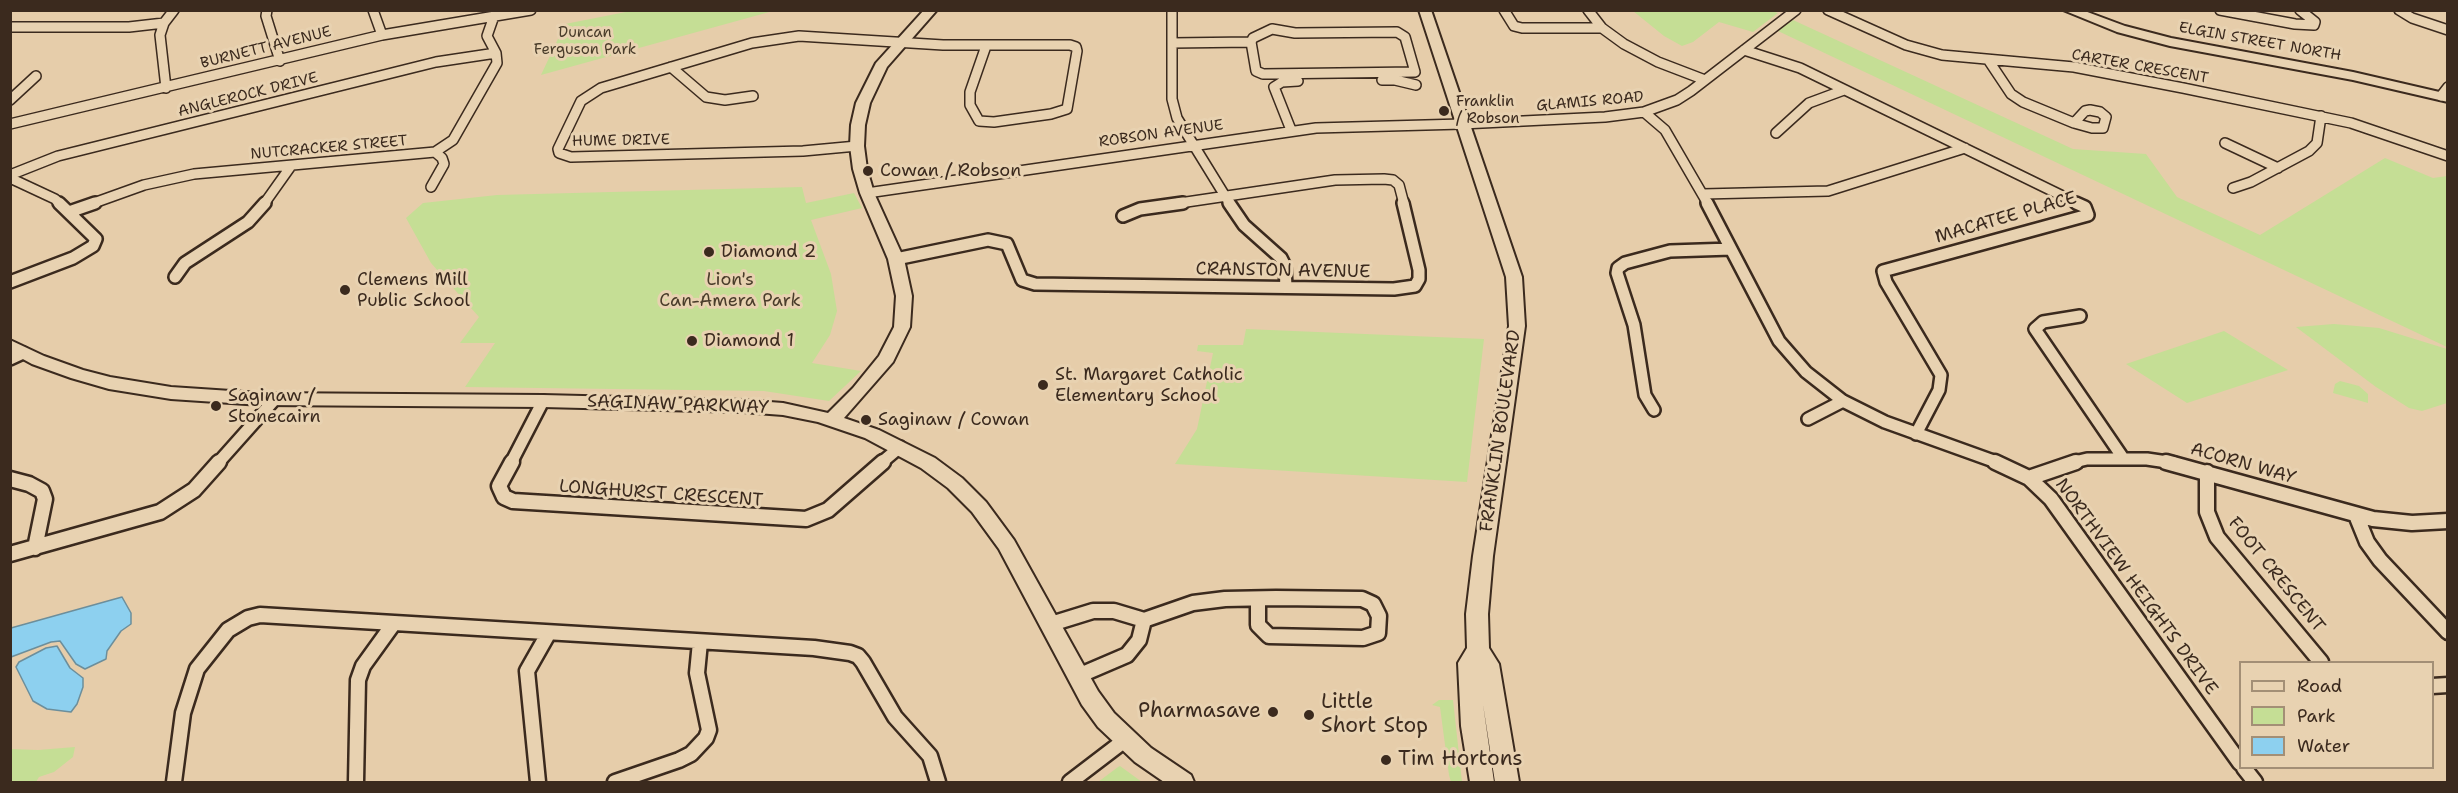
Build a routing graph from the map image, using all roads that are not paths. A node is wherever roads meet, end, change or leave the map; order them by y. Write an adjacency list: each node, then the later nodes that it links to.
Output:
1 (174, 10): 17 (street)
2 (267, 10): 28 (street)
3 (373, 10): 21 (street)
4 (531, 10): 16 (street, BURNETT AVENUE)
5 (931, 10): 22 (street)
6 (1172, 10): 24 (street)
7 (1425, 10): 43 (street, FRANKLIN BOULEVARD)
8 (1504, 10): 19 (street)
9 (1588, 10): 19 (street)
10 (1797, 10): 26 (street, GLAMIS ROAD)
11 (1828, 10): 29 (street, CARTER CRESCENT)
12 (2069, 10): 36 (street, ELGIN STREET NORTH)
13 (2220, 10): 14 (street)
14 (2300, 10)
15 (2399, 10): 20 (street)
16 (494, 16): 21 (street, BURNETT AVENUE); 27 (street)
17 (164, 23): 18 (street); 34 (street)
18 (10, 27)
19 (1602, 28): 32 (street)
20 (2448, 30)
21 (382, 35): 28 (street, BURNETT AVENUE)
22 (902, 41): 25 (street, HUME DRIVE); 30 (street, HUME DRIVE); 48 (street)
23 (1251, 42): 23 (street); 24 (street)
24 (1172, 43): 47 (street)
25 (986, 46): 25 (street, HUME DRIVE)
26 (1744, 50): 32 (street, GLAMIS ROAD); 35 (street, MACATEE PLACE)
27 (496, 53): 50 (street); 54 (street, ANGLEROCK DRIVE)
28 (280, 61): 34 (street, BURNETT AVENUE)
29 (1989, 62): 40 (street, CARTER CRESCENT); 41 (street)
30 (671, 67): 37 (street); 48 (street, HUME DRIVE)
31 (36, 76): 38 (street)
32 (1705, 80): 39 (street, GLAMIS ROAD)
33 (1416, 85): 44 (street)
34 (166, 88): 42 (street, BURNETT AVENUE)
35 (1844, 90): 45 (street); 49 (street, MACATEE PLACE)
36 (2446, 94)
37 (753, 96)
38 (10, 100)
39 (1644, 112): 43 (street, GLAMIS ROAD); 58 (street, NORTHVIEW HEIGHTS DRIVE)
40 (2321, 116): 51 (street, CARTER CRESCENT); 53 (street)
41 (2074, 123)
42 (10, 124)
43 (1462, 124): 44 (street, ROBSON AVENUE); 92 (street, FRANKLIN BOULEVARD)
44 (1291, 130): 47 (street, ROBSON AVENUE)
45 (1776, 133)
46 (2225, 143): 53 (street)
47 (1192, 145): 57 (street, ROBSON AVENUE); 59 (street)
48 (857, 146): 57 (street)
49 (1965, 148): 58 (street); 75 (street, MACATEE PLACE)
50 (435, 152): 52 (street, NUTCRACKER STREET); 55 (street)
51 (2448, 156)
52 (291, 166): 60 (street, NUTCRACKER STREET); 64 (street)
53 (2278, 168): 56 (street)
54 (10, 176): 60 (street)
55 (431, 187)
56 (2233, 188)
57 (867, 193): 63 (street)
58 (1703, 194): 62 (street, NORTHVIEW HEIGHTS DRIVE)
59 (1224, 197): 61 (street); 66 (street); 66 (street, CRANSTON AVENUE)
60 (69, 212): 65 (street)
61 (1123, 216)
62 (1731, 249): 71 (street, NORTHVIEW HEIGHTS DRIVE); 72 (street)
63 (896, 259): 66 (street, CRANSTON AVENUE); 74 (street)
64 (175, 277)
65 (10, 282)
66 (1286, 287)
67 (2080, 316): 77 (street)
68 (14, 352): 69 (street, SAGINAW PARKWAY)
69 (275, 399): 70 (street, SAGINAW PARKWAY); 83 (street)
70 (543, 401): 74 (street, SAGINAW PARKWAY); 76 (street, LONGHURST CRESCENT)
71 (1844, 401): 73 (street); 75 (street, NORTHVIEW HEIGHTS DRIVE)
72 (1654, 410)
73 (1808, 419)
74 (831, 420): 76 (street, SAGINAW PARKWAY)
75 (1916, 434): 79 (street, NORTHVIEW HEIGHTS DRIVE)
76 (900, 447): 88 (street, SAGINAW PARKWAY)
77 (2123, 458): 78 (street, ACORN WAY); 79 (street, ACORN WAY)
78 (2207, 472): 81 (street, ACORN WAY); 93 (street, FOOT CRESCENT)
79 (2029, 478): 96 (street, NORTHVIEW HEIGHTS DRIVE)
80 (10, 479): 83 (street)
81 (2356, 515): 82 (street, ACORN WAY); 89 (street)
82 (2448, 521)
83 (35, 548): 84 (street)
84 (10, 555)
85 (1258, 599): 85 (street); 86 (street)
86 (1144, 620): 88 (street); 94 (street)
87 (394, 623): 90 (street); 98 (street); 99 (street)
88 (1051, 624): 94 (street, SAGINAW PARKWAY)
89 (2448, 632)
90 (548, 634): 91 (street); 100 (street)
91 (700, 642): 101 (street); 102 (street)
92 (1478, 649): 105 (street, FRANKLIN BOULEVARD); 106 (street, FRANKLIN BOULEVARD)
93 (2319, 661)
94 (1078, 676): 95 (street, SAGINAW PARKWAY)
95 (1125, 740): 103 (street); 104 (street, SAGINAW PARKWAY)
96 (2239, 760)
97 (2245, 769): 107 (street)
98 (174, 783)
99 (356, 783)
100 (538, 783)
101 (615, 783)
102 (938, 783)
103 (1071, 783)
104 (1182, 783)
105 (1482, 783)
106 (1508, 783)
107 (2254, 783)

